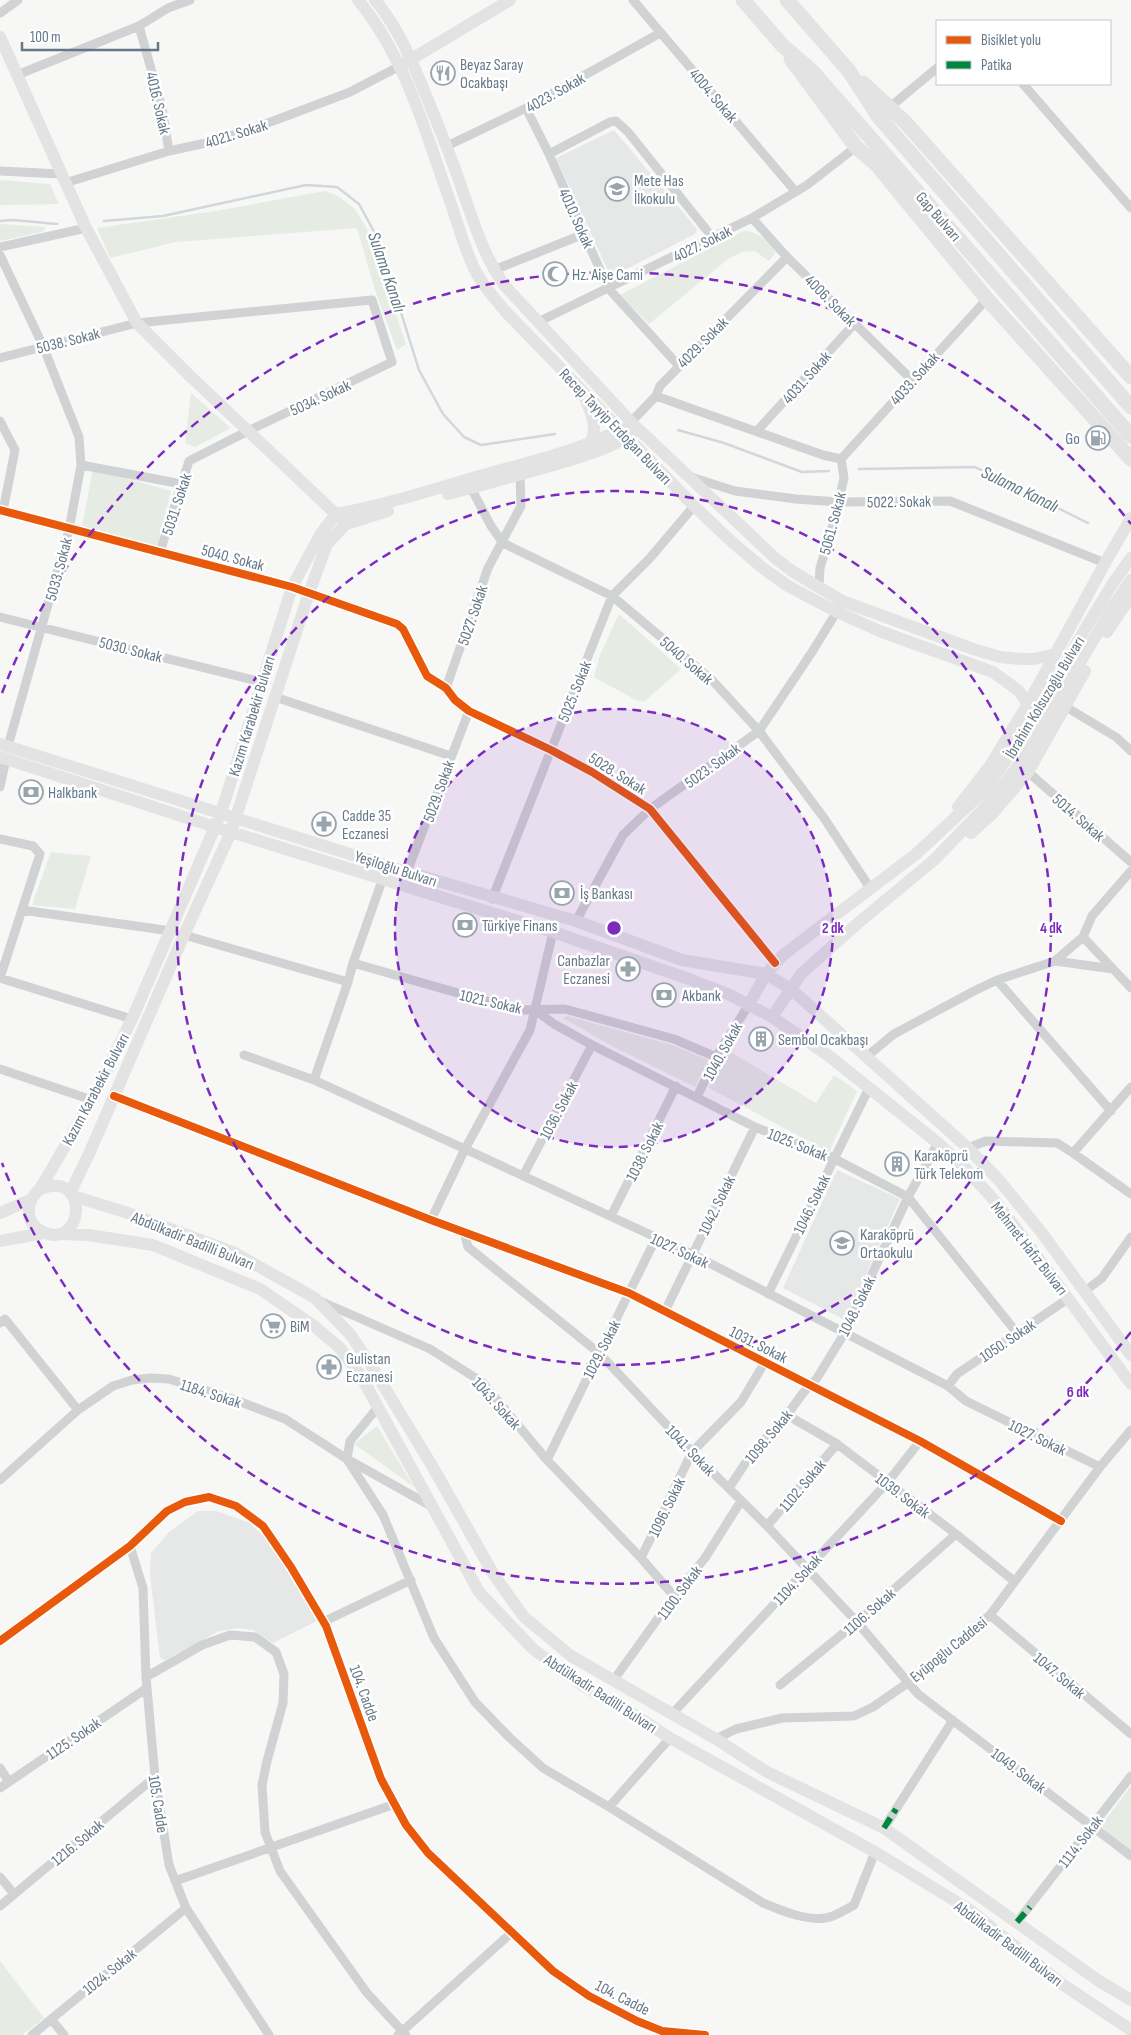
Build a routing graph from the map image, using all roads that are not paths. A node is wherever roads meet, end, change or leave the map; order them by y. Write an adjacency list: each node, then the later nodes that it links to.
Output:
1 (18, 0): 10 (street)
2 (190, 0): 9 (street)
3 (358, 0): 16 (main road, Recep Tayyip Erdoğan Bulvarı)
4 (375, 0): 15 (main road, Recep Tayyip Erdoğan Bulvarı)
5 (510, 0): 15 (main road)
6 (632, 0): 12 (street, 4004. Sokak)
7 (743, 0): 14 (highway, Gap Bulvarı)
8 (787, 0): 18 (highway, Gap Bulvarı)
9 (170, 4): 11 (street)
10 (0, 13)
11 (139, 26): 19 (street); 25 (street, 4016. Sokak)
12 (660, 33): 22 (street, 4023. Sokak); 29 (street, 4004. Sokak)
13 (0, 37): 19 (main road)
14 (782, 45): 24 (highway); 57 (highway, Gap Bulvarı)
15 (412, 59): 16 (main road); 23 (main road, Recep Tayyip Erdoğan Bulvarı)
16 (400, 66): 25 (street, 4021. Sokak); 50 (main road, Recep Tayyip Erdoğan Bulvarı)
17 (936, 69): 21 (street)
18 (849, 71): 21 (highway); 52 (highway, Gap Bulvarı)
19 (17, 75): 28 (main road)
20 (1024, 85): 30 (street)
21 (890, 107): 48 (highway)
22 (526, 108): 23 (street, 4023. Sokak); 26 (street, 4010. Sokak)
23 (447, 146): 38 (main road, Recep Tayyip Erdoğan Bulvarı)
24 (856, 147): 29 (street, 4027. Sokak); 40 (highway)
25 (169, 151): 28 (street, 4021. Sokak)
26 (549, 154): 33 (street, 4010. Sokak); 34 (street)
27 (0, 171): 28 (street, 4021. Sokak)
28 (63, 178): 32 (main road)
29 (795, 191): 31 (street, 4027. Sokak)
30 (1131, 208)
31 (752, 218): 34 (street, 4027. Sokak); 37 (street, 4006. Sokak)
32 (86, 228): 35 (street); 42 (main road)
33 (584, 234): 38 (street); 39 (street, 4010. Sokak)
34 (713, 238): 39 (street, 4027. Sokak)
35 (0, 247)
36 (0, 255): 44 (street, 5033. Sokak)
37 (787, 257): 43 (street, 4006. Sokak); 47 (street, 4029. Sokak)
38 (494, 270): 41 (main road, Recep Tayyip Erdoğan Bulvarı)
39 (608, 288): 41 (street, 4027. Sokak); 47 (street, 4010. Sokak)
40 (987, 299): 49 (street, 4033. Sokak); 60 (highway)
41 (538, 322): 54 (main road, Recep Tayyip Erdoğan Bulvarı)
42 (137, 323): 44 (street, 5038. Sokak); 46 (street, 5038. Sokak); 55 (main road)
43 (854, 324): 49 (street, 4006. Sokak); 56 (street, 4031. Sokak)
44 (43, 346): 45 (street, 5038. Sokak); 61 (street, 5033. Sokak)
45 (0, 358)
46 (392, 362): 55 (street, 5034. Sokak)
47 (679, 366): 51 (street, 4029. Sokak)
48 (1131, 377)
49 (912, 380): 59 (street, 4033. Sokak)
50 (582, 391): 54 (main road, Recep Tayyip Erdoğan Bulvarı); 58 (main road)
51 (656, 396): 54 (street, 4029. Sokak); 56 (street)
52 (1131, 407)
53 (0, 421): 68 (street)
54 (629, 430): 58 (main road); 62 (main road, Recep Tayyip Erdoğan Bulvarı); 63 (main road); 67 (main road, Recep Tayyip Erdoğan Bulvarı)
55 (248, 431): 64 (street, 5031. Sokak); 69 (main road)
56 (757, 431): 59 (street)
57 (1131, 436)
58 (590, 443): 65 (main road)
59 (841, 459): 66 (street, 5061. Sokak)
60 (1131, 459)
61 (82, 465): 64 (street); 72 (street, 5033. Sokak)
62 (684, 474): 66 (street, 5022. Sokak); 79 (main road, Recep Tayyip Erdoğan Bulvarı)
63 (520, 476): 65 (main road); 73 (street, 5027. Sokak)
64 (182, 484): 74 (street, 5031. Sokak)
65 (469, 484): 69 (main road); 71 (main road); 73 (street)
66 (839, 502): 76 (street, 5022. Sokak); 79 (street, 5061. Sokak)
67 (694, 506): 81 (street, 5025. Sokak); 83 (main road, Recep Tayyip Erdoğan Bulvarı)
68 (2, 511): 72 (street, 5040. Sokak)
69 (336, 514): 71 (main road); 78 (main road, Kazım Karabekir Bulvarı)
70 (1131, 518): 76 (main road)
71 (346, 524): 80 (main road, Kazım Karabekir Bulvarı)
72 (69, 530): 74 (street, 5040. Sokak); 85 (street, 5033. Sokak)
73 (503, 543): 81 (street, 5040. Sokak); 89 (street, 5027. Sokak)
74 (160, 552): 78 (street, 5040. Sokak)
75 (1131, 558): 104 (main road, İbrahim Kolsuzoğlu Bulvarı)
76 (1105, 563): 86 (main road)
77 (1131, 580): 108 (main road, İbrahim Kolsuzoğlu Bulvarı)
78 (292, 587): 80 (street, 5040. Sokak); 88 (main road, Kazım Karabekir Bulvarı)
79 (819, 587): 83 (main road, Recep Tayyip Erdoğan Bulvarı)
80 (308, 593): 87 (street, 5040. Sokak); 90 (main road, Kazım Karabekir Bulvarı)
81 (612, 596): 94 (street, 5040. Sokak); 95 (street, 5025. Sokak)
82 (1131, 596): 92 (main road)
83 (839, 606): 86 (main road, Recep Tayyip Erdoğan Bulvarı); 91 (main road, Recep Tayyip Erdoğan Bulvarı); 94 (street, 5023. Sokak)
84 (0, 617): 85 (street, 5030. Sokak)
85 (43, 627): 88 (street, 5030. Sokak); 97 (street, 5033. Sokak)
86 (1055, 654): 91 (main road)
87 (427, 676): 89 (street, 5028. Sokak)
88 (262, 682): 102 (main road, Kazım Karabekir Bulvarı)
89 (446, 688): 93 (street, 5028. Sokak)
90 (275, 697): 98 (street); 103 (main road, Kazım Karabekir Bulvarı)
91 (1028, 704): 104 (main road)
92 (1066, 707): 96 (street); 99 (main road)
93 (469, 711): 95 (street, 5028. Sokak); 98 (street, 5029. Sokak)
94 (760, 731): 101 (street, 5023. Sokak); 113 (street, 5040. Sokak)
95 (551, 750): 101 (street, 5028. Sokak); 114 (street, 5025. Sokak)
96 (1131, 750)
97 (4, 752): 100 (street, 5033. Sokak); 102 (main road, Yeşiloğlu Bulvarı); 105 (main road, Yeşiloğlu Bulvarı)
98 (451, 756): 111 (street, 5029. Sokak)
99 (1028, 772): 108 (main road); 109 (street, 5014. Sokak)
100 (0, 788)
101 (650, 809): 116 (street, 5023. Sokak); 123 (street, 5028. Sokak)
102 (221, 813): 103 (main road, Yeşiloğlu Bulvarı); 105 (main road, Kazım Karabekir Bulvarı)
103 (236, 817): 106 (main road, Kazım Karabekir Bulvarı); 111 (main road, Yeşiloğlu Bulvarı)
104 (953, 820): 113 (main road, İbrahim Kolsuzoğlu Bulvarı)
105 (215, 827): 106 (main road, Yeşiloğlu Bulvarı); 117 (main road, Kazım Karabekir Bulvarı)
106 (231, 832): 112 (main road, Yeşiloğlu Bulvarı); 119 (main road, Kazım Karabekir Bulvarı)
107 (0, 839): 115 (street)
108 (934, 860): 130 (main road, İbrahim Kolsuzoğlu Bulvarı)
109 (1131, 862)
110 (1131, 871): 120 (street)
111 (408, 872): 114 (main road, Yeşiloğlu Bulvarı)
112 (383, 878): 118 (main road, Yeşiloğlu Bulvarı); 122 (street)
113 (870, 888): 123 (main road, İbrahim Kolsuzoğlu Bulvarı)
114 (492, 898): 116 (main road, Yeşiloğlu Bulvarı)
115 (22, 910): 117 (street); 126 (street)
116 (576, 921): 125 (main road, Yeşiloğlu Bulvarı)
117 (171, 931): 134 (main road, Kazım Karabekir Bulvarı)
118 (553, 932): 131 (main road, Yeşiloğlu Bulvarı); 132 (street)
119 (184, 934): 128 (street); 144 (main road, Kazım Karabekir Bulvarı)
120 (1082, 937): 121 (street); 124 (street)
121 (1055, 961): 124 (street); 127 (street)
122 (353, 963): 128 (street); 132 (street, 1021. Sokak)
123 (775, 963): 125 (main road, İbrahim Kolsuzoğlu Bulvarı)
124 (1113, 969): 129 (street)
125 (766, 974): 130 (main road, Yeşiloğlu Bulvarı); 131 (main road, İbrahim Kolsuzoğlu Bulvarı)
126 (0, 978): 134 (street)
127 (997, 980): 137 (street); 147 (street)
128 (348, 982): 140 (street)
129 (1131, 988)
130 (791, 989): 133 (main road, İbrahim Kolsuzoğlu Bulvarı); 137 (main road, Mehmet Hafız Bulvarı)
131 (748, 1006): 133 (main road, Yeşiloğlu Bulvarı); 138 (street, 1040. Sokak)
132 (535, 1010): 135 (street, 1025. Sokak); 138 (street, 1021. Sokak); 151 (street)
133 (772, 1017): 143 (main road, Mehmet Hafız Bulvarı)
134 (132, 1019): 146 (main road, Kazım Karabekir Bulvarı)
135 (592, 1045): 141 (street, 1025. Sokak); 154 (street, 1036. Sokak)
136 (244, 1055): 140 (street, 1027. Sokak)
137 (866, 1056): 150 (main road, Mehmet Hafız Bulvarı)
138 (716, 1057): 145 (street, 1040. Sokak)
139 (0, 1069): 146 (street)
140 (314, 1080): 151 (street, 1027. Sokak)
141 (676, 1086): 145 (street, 1025. Sokak); 161 (street, 1038. Sokak)
142 (1131, 1087): 147 (street)
143 (868, 1088): 149 (main road, Mehmet Hafız Bulvarı); 153 (street, 1046. Sokak)
144 (114, 1096): 156 (main road, Kazım Karabekir Bulvarı); 162 (street, 1031. Sokak)
145 (697, 1098): 148 (street, 1025. Sokak)
146 (92, 1100): 155 (main road, Kazım Karabekir Bulvarı)
147 (1111, 1111): 152 (street)
148 (755, 1127): 153 (street, 1025. Sokak); 169 (street, 1042. Sokak)
149 (938, 1143): 158 (street, 1048. Sokak); 174 (main road, Mehmet Hafız Bulvarı)
150 (968, 1148): 152 (street); 170 (main road, Mehmet Hafız Bulvarı)
151 (465, 1149): 154 (street, 1027. Sokak); 162 (street)
152 (1073, 1153): 157 (street)
153 (833, 1158): 158 (street, 1025. Sokak); 172 (street, 1046. Sokak)
154 (523, 1176): 161 (street, 1027. Sokak)
155 (40, 1189): 156 (main road); 159 (main road)
156 (71, 1194): 165 (main road); 173 (main road, Abdülkadir Badilli Bulvarı)
157 (1131, 1194)
158 (908, 1197): 177 (street, 1025. Sokak); 178 (street, 1048. Sokak)
159 (30, 1200): 160 (main road); 164 (main road)
160 (0, 1213)
161 (611, 1216): 167 (street, 1027. Sokak)
162 (431, 1220): 163 (street, 1031. Sokak)
163 (464, 1232): 171 (street, 1031. Sokak); 179 (street, 1041. Sokak)
164 (43, 1233): 165 (main road); 168 (main road)
165 (59, 1234): 185 (main road, Abdülkadir Badilli Bulvarı)
166 (1131, 1237): 170 (street)
167 (656, 1238): 169 (street, 1027. Sokak); 171 (street, 1029. Sokak)
168 (0, 1242)
169 (692, 1254): 172 (street, 1027. Sokak); 175 (street, 1042. Sokak)
170 (1085, 1291): 180 (main road, Mehmet Hafız Bulvarı)
171 (630, 1293): 175 (street, 1031. Sokak); 179 (street, 1029. Sokak)
172 (768, 1294): 178 (street, 1027. Sokak)
173 (315, 1298): 193 (street, 1043. Sokak); 214 (main road, Abdülkadir Badilli Bulvarı)
174 (1069, 1298): 177 (street, 1050. Sokak); 182 (main road, Mehmet Hafız Bulvarı)
175 (665, 1311): 181 (street, 1031. Sokak)
176 (0, 1323): 186 (street)
177 (1017, 1333): 184 (street, 1050. Sokak)
178 (844, 1334): 183 (street, 1048. Sokak); 184 (street, 1027. Sokak)
179 (599, 1353): 191 (street, 1041. Sokak); 193 (street, 1029. Sokak)
180 (1131, 1355)
181 (765, 1362): 183 (street, 1031. Sokak); 191 (street, 1096. Sokak)
182 (1131, 1384)
183 (810, 1386): 187 (street, 1098. Sokak); 189 (street, 1031. Sokak)
184 (948, 1386): 194 (street, 1027. Sokak)
185 (378, 1407): 192 (street); 199 (main road, Abdülkadir Badilli Bulvarı)
186 (78, 1410): 192 (street, 1184. Sokak); 195 (street, 1184. Sokak)
187 (787, 1416): 190 (street, 1039. Sokak); 197 (street, 1098. Sokak)
188 (1131, 1430): 194 (street, Eyüpoğlu Caddesi)
189 (920, 1441): 196 (street, 1104. Sokak); 200 (street, 1031. Sokak)
190 (836, 1444): 196 (street, 1039. Sokak); 201 (street, 1102. Sokak)
191 (692, 1452): 197 (street, 1041. Sokak); 204 (street, 1096. Sokak)
192 (347, 1459): 199 (street, 1184. Sokak); 206 (street)
193 (547, 1460): 204 (street, 1043. Sokak)
194 (1100, 1467): 200 (street, Eyüpoğlu Caddesi)
195 (0, 1480)
196 (887, 1483): 202 (street, 1039. Sokak); 205 (street, 1104. Sokak)
197 (729, 1488): 198 (street, 1041. Sokak)
198 (741, 1501): 201 (street, 1041. Sokak); 208 (street, 1100. Sokak)
199 (431, 1506): 221 (main road, Abdülkadir Badilli Bulvarı)
200 (1061, 1521): 207 (street, Eyüpoğlu Caddesi)
201 (767, 1526): 205 (street, 1041. Sokak)
202 (956, 1534): 207 (street, 1039. Sokak); 211 (street, 1106. Sokak)
203 (130, 1546): 210 (street, 104. Cadde); 212 (street, 104. Cadde); 213 (street, 105. Cadde)
204 (641, 1558): 208 (street, 1043. Sokak)
205 (807, 1569): 211 (street, 1041. Sokak); 218 (street, 1104. Sokak)
206 (410, 1580): 210 (street); 229 (street)
207 (1014, 1581): 209 (street, Eyüpoğlu Caddesi)
208 (674, 1596): 214 (street, 1100. Sokak)
209 (990, 1616): 215 (street, Eyüpoğlu Caddesi); 220 (street, 1047. Sokak)
210 (323, 1622): 228 (street, 104. Cadde)
211 (857, 1622): 215 (street, 1041. Sokak); 216 (street, 1106. Sokak)
212 (0, 1641)
213 (146, 1677): 217 (street, 105. Cadde); 232 (street)
214 (613, 1681): 218 (main road, Abdülkadir Badilli Bulvarı)
215 (908, 1682): 219 (street, 1049. Sokak); 222 (street, Eyüpoğlu Caddesi)
216 (780, 1685)
217 (147, 1688): 225 (street, 105. Cadde); 226 (street, 1125. Sokak)
218 (672, 1714): 222 (main road, Abdülkadir Badilli Bulvarı)
219 (953, 1720): 230 (street, 1049. Sokak); 231 (street)
220 (1131, 1733)
221 (670, 1738): 229 (street); 233 (main road, Abdülkadir Badilli Bulvarı)
222 (716, 1739): 231 (main road, Abdülkadir Badilli Bulvarı)
223 (0, 1768): 226 (street)
224 (1131, 1776): 230 (street, 1114. Sokak)
225 (154, 1777): 236 (street, 105. Cadde); 237 (street, 1216. Sokak)
226 (9, 1782): 227 (street, 1125. Sokak)
227 (0, 1788)
228 (395, 1804): 232 (street); 241 (street, 104. Cadde)
229 (609, 1807): 233 (street)
230 (1092, 1826): 234 (street, 1049. Sokak); 240 (street, 1114. Sokak)
231 (884, 1828): 240 (main road, Abdülkadir Badilli Bulvarı)
232 (270, 1846): 236 (street); 245 (street)
233 (874, 1852): 244 (main road, Abdülkadir Badilli Bulvarı)
234 (1131, 1856)
235 (0, 1876): 237 (street)
236 (175, 1881): 239 (street, 105. Cadde)
237 (14, 1894): 238 (street, 1216. Sokak)
238 (0, 1906)
239 (186, 1908): 243 (street, 1024. Sokak); 248 (street, 105. Cadde)
240 (1017, 1922): 242 (main road, Abdülkadir Badilli Bulvarı)
241 (512, 1933): 245 (street); 249 (street, 104. Cadde)
242 (1131, 2000)
243 (51, 2019): 246 (street, 1024. Sokak); 247 (street)
244 (1131, 2030)
245 (402, 2034)
246 (32, 2035)
247 (64, 2035)
248 (269, 2035)
249 (705, 2035)

